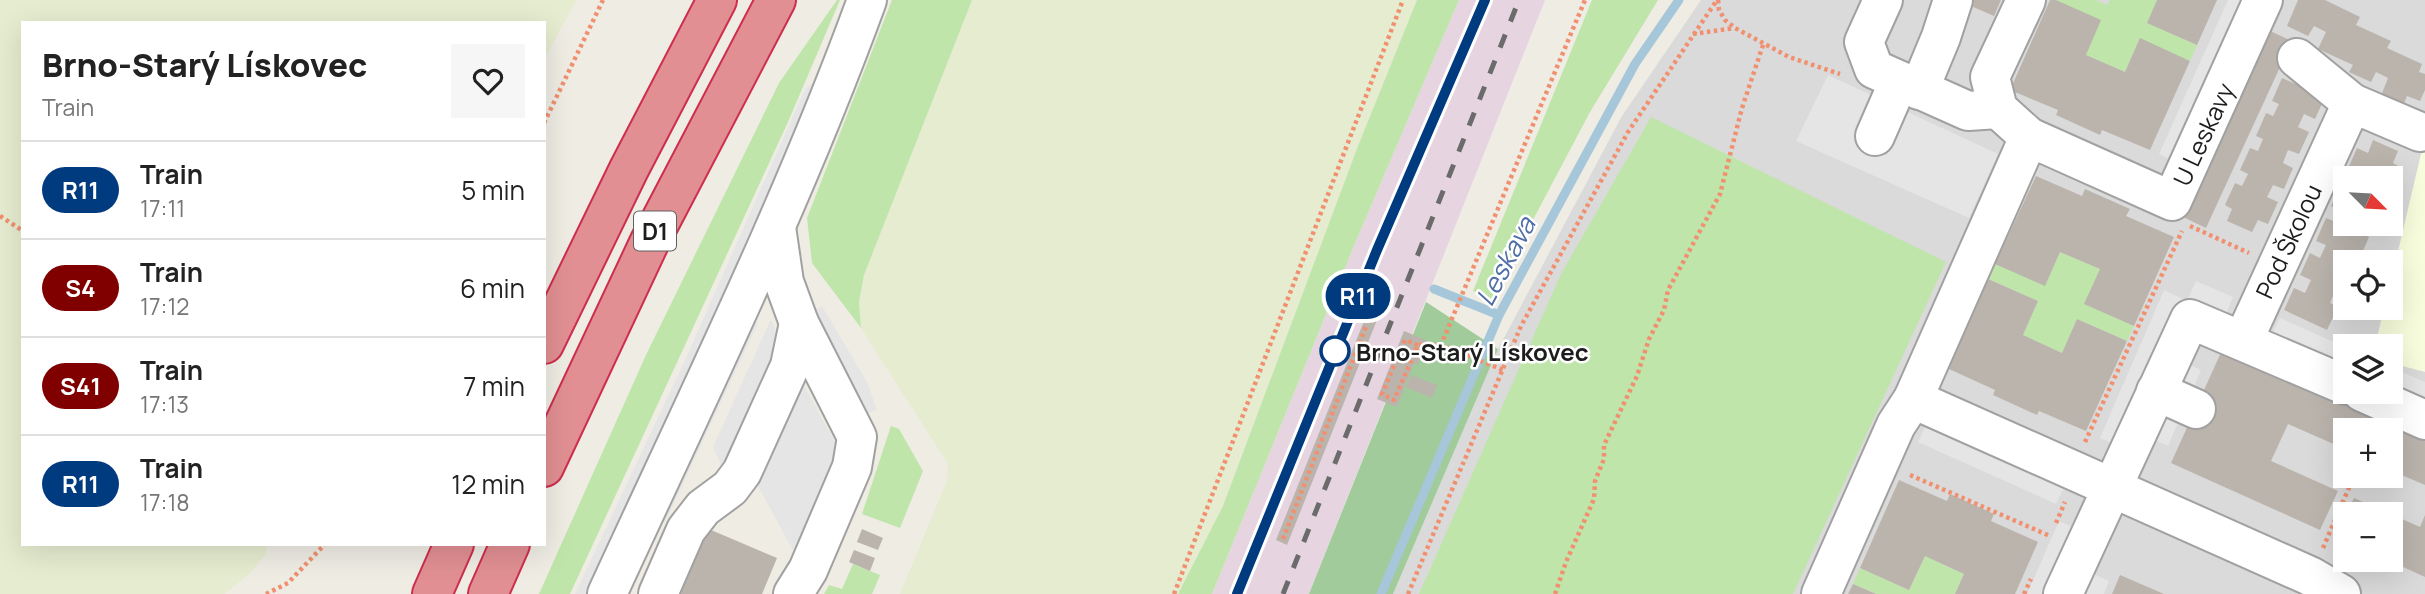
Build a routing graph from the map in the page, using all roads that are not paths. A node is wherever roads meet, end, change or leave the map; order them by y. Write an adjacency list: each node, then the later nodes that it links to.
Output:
1 (717, 0): 17 (highway, D1)
2 (776, 0): 25 (highway, D1)
3 (867, 0): 15 (street)
4 (1883, 0): 9 (street)
5 (1953, 0): 9 (street)
6 (2025, 0): 11 (street)
7 (2263, 0): 14 (street, U Leskavy)
8 (2297, 58): 10 (street)
9 (1904, 88): 11 (street); 13 (street)
10 (2352, 103): 12 (street); 18 (street, Pod Školou)
11 (1998, 109): 14 (street, U Leskavy)
12 (2420, 132)
13 (1875, 136)
14 (2029, 137): 21 (street)
15 (776, 227): 16 (street); 31 (street)
16 (799, 323): 32 (street); 33 (street)
17 (546, 340)
18 (2243, 341): 19 (street); 20 (street)
19 (2333, 380)
20 (2156, 391): 23 (street); 26 (street)
21 (1913, 399): 26 (street); 34 (street)
22 (2389, 404): 24 (street)
23 (2196, 408)
24 (2425, 420)
25 (546, 463)
26 (2111, 487): 35 (street); 36 (street)
27 (453, 546): 29 (highway)
28 (509, 546): 30 (highway)
29 (432, 594)
30 (488, 594)
31 (607, 594)
32 (658, 594)
33 (793, 594)
34 (1821, 594)
35 (2063, 594)
36 (2341, 594)

